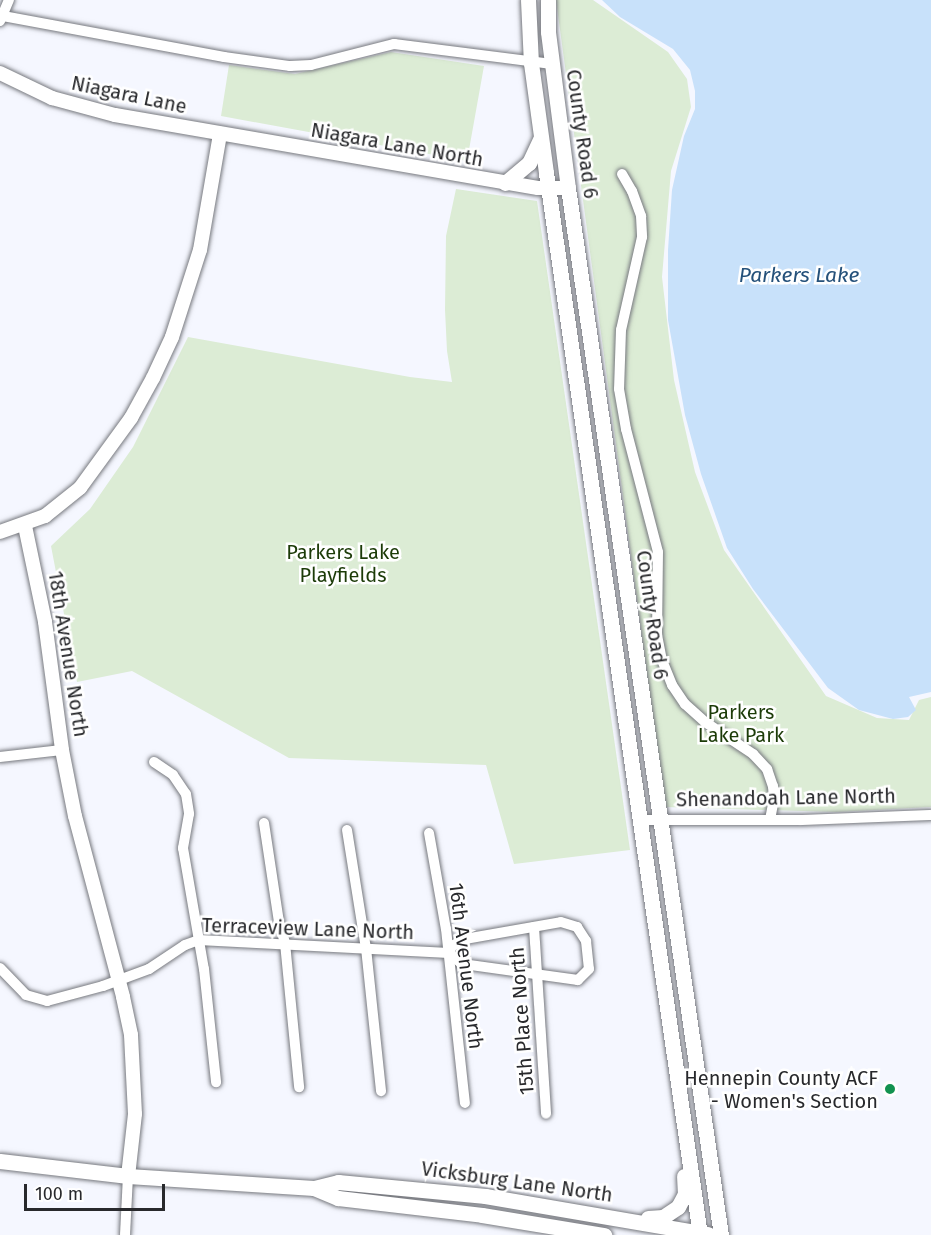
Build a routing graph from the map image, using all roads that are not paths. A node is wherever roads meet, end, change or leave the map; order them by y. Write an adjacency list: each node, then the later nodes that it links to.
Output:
1 (9, 0): 4 (street)
2 (528, 0): 5 (main road, County Road 6)
3 (548, 0): 6 (main road, County Road 6)
4 (1, 18): 5 (street)
5 (531, 63): 6 (street); 9 (main road, County Road 6)
6 (552, 64): 12 (main road, County Road 6)
7 (0, 73): 8 (street, Niagara Lane)
8 (220, 134): 11 (street, Niagara Lane North); 14 (street)
9 (541, 136): 11 (main road); 13 (main road, County Road 6)
10 (622, 174): 22 (street)
11 (506, 183): 13 (street, Niagara Lane North)
12 (568, 188): 13 (street, Niagara Lane North); 20 (main road, County Road 6)
13 (548, 189): 21 (main road, County Road 6)
14 (25, 526): 15 (street); 16 (street, 18th Avenue North)
15 (0, 532)
16 (62, 750): 17 (street); 33 (street, 18th Avenue North)
17 (0, 757)
18 (154, 762): 27 (street)
19 (931, 815): 22 (street, Shenandoah Lane North)
20 (660, 819): 21 (street, Shenandoah Lane North); 22 (street, Shenandoah Lane North); 47 (main road, County Road 6)
21 (641, 820): 36 (main road, County Road 6)
22 (770, 820)
23 (264, 823): 28 (street)
24 (347, 830): 29 (street)
25 (429, 833): 30 (street, 16th Avenue North)
26 (534, 927): 30 (street); 32 (street, 15th Place North); 32 (street)
27 (199, 940): 28 (street, Terraceview Lane North); 33 (street, Terraceview Lane North); 34 (street)
28 (285, 943): 29 (street, Terraceview Lane North); 35 (street)
29 (366, 948): 30 (street, Terraceview Lane North); 37 (street)
30 (449, 953): 32 (street); 38 (street, 16th Avenue North)
31 (0, 968): 33 (street, Terraceview Lane North)
32 (538, 976): 39 (street, 15th Place North)
33 (119, 981): 41 (street, 18th Avenue North)
34 (216, 1082)
35 (299, 1086)
36 (679, 1087): 43 (main road); 44 (main road, County Road 6)
37 (381, 1091)
38 (465, 1103)
39 (546, 1114)
40 (0, 1161): 41 (main road, Vicksburg Lane North)
41 (128, 1176): 42 (main road, Vicksburg Lane North); 45 (street, 18th Avenue North)
42 (314, 1188): 43 (main road, Vicksburg Lane North); 46 (main road, Vicksburg Lane North)
43 (622, 1218): 44 (main road, Vicksburg Lane North)
44 (705, 1234)
45 (125, 1235)
46 (604, 1235)
47 (721, 1235)

